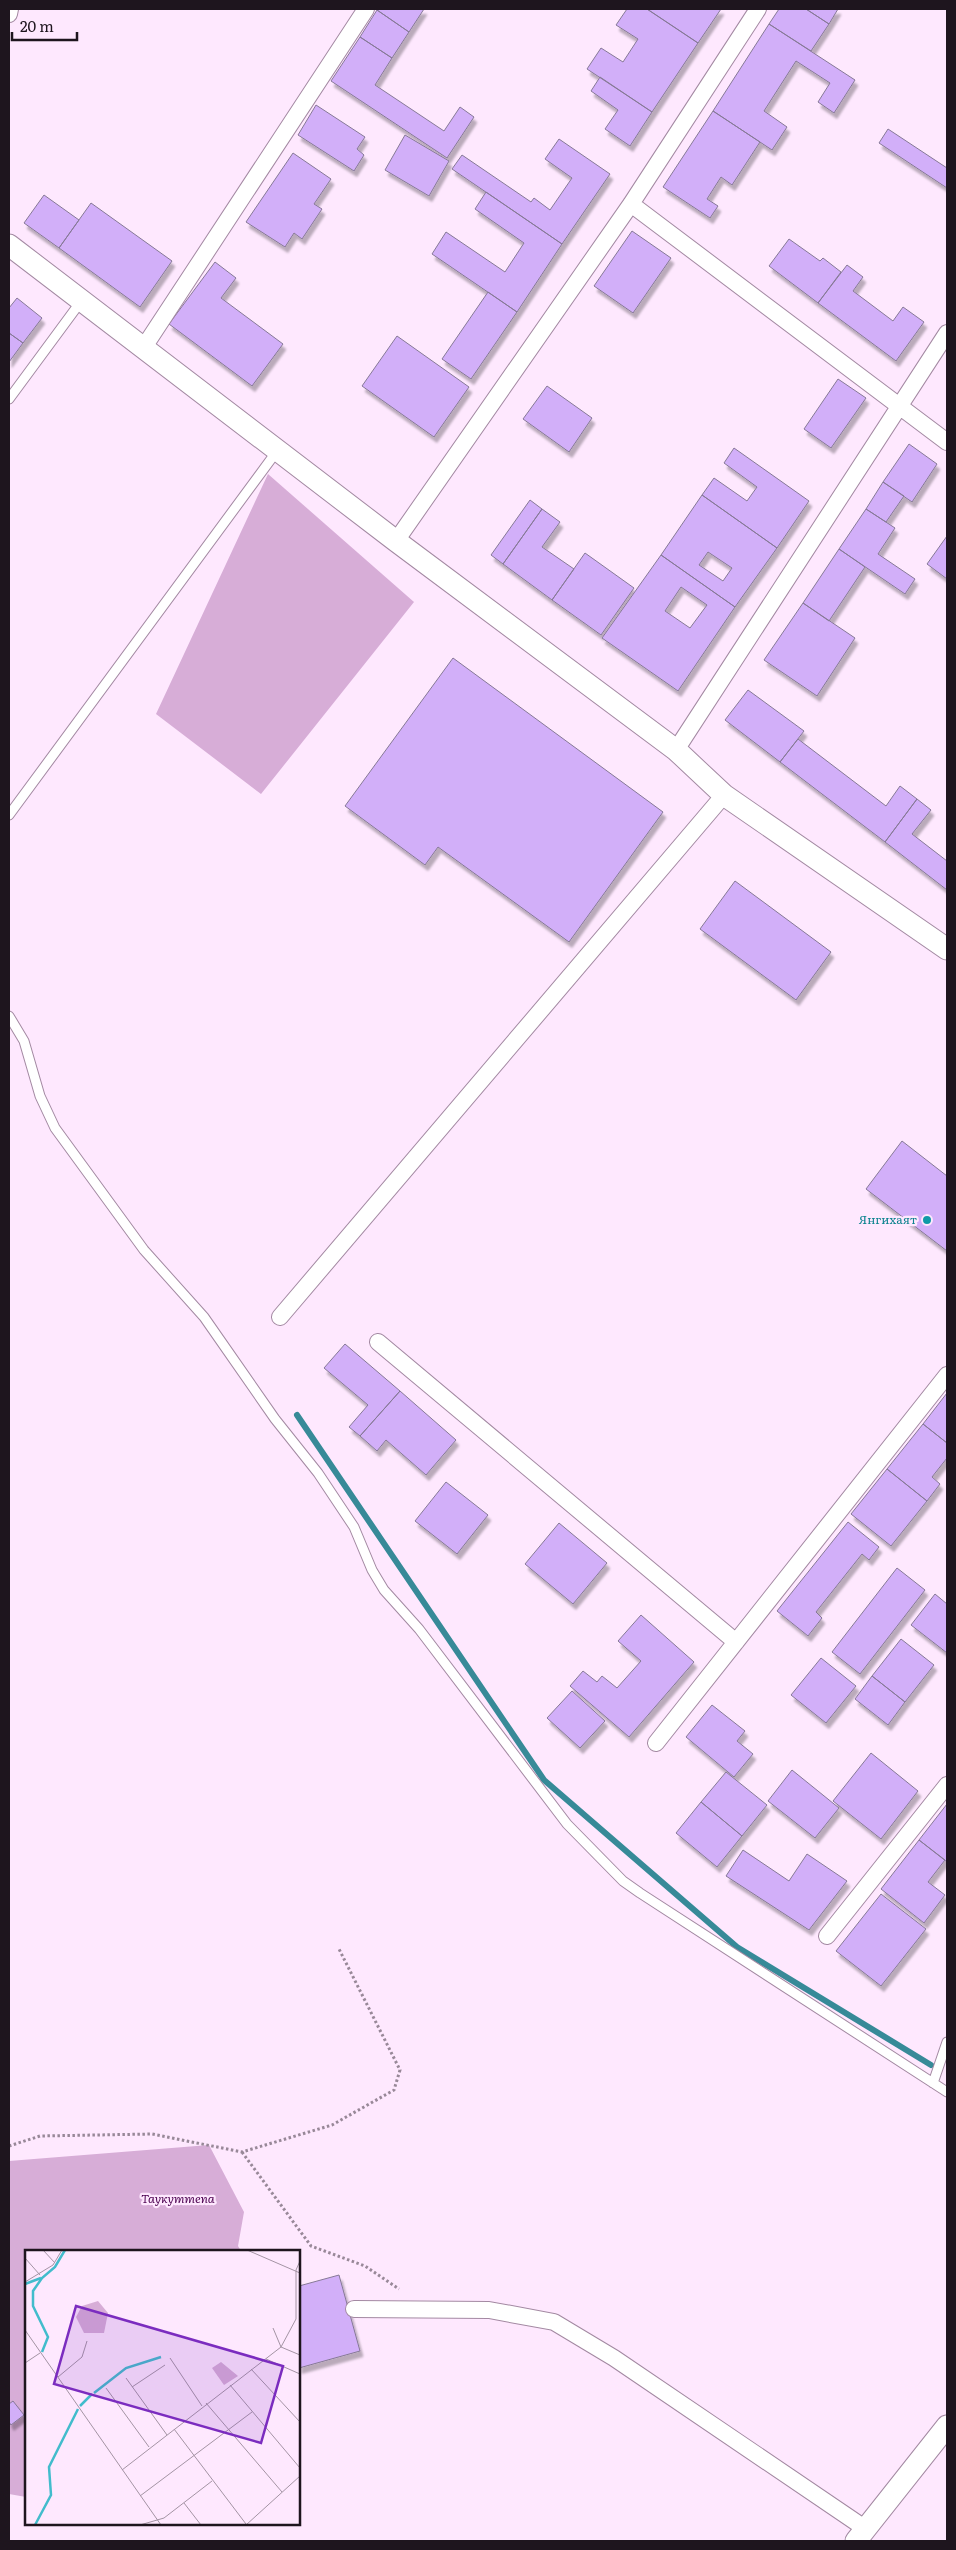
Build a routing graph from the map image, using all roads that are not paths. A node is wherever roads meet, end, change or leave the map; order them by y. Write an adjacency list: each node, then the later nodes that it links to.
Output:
1 (10, 9): 4 (street)
2 (366, 9): 9 (street)
3 (758, 9): 5 (street)
4 (9, 14)
5 (631, 204): 11 (street); 14 (street)
6 (9, 245): 7 (street)
7 (82, 300): 9 (street); 10 (lane)
8 (947, 333): 11 (street)
9 (144, 347): 13 (street)
10 (9, 399)
11 (899, 406): 12 (street); 15 (street)
12 (947, 442)
13 (278, 451): 14 (street); 17 (lane)
14 (396, 541): 15 (street)
15 (676, 750): 16 (street)
16 (724, 795): 18 (street); 20 (street)
17 (9, 815)
18 (947, 949)
19 (9, 1016): 28 (lane)
20 (280, 1317)
21 (378, 1342): 23 (street)
22 (947, 1375): 23 (street)
23 (736, 1642): 24 (street)
24 (656, 1743)
25 (947, 1785): 26 (street)
26 (827, 1936)
27 (947, 2042): 28 (lane)
28 (932, 2083): 29 (lane)
29 (947, 2092)
30 (354, 2309): 32 (street)
31 (947, 2426): 32 (street)
32 (861, 2535)

